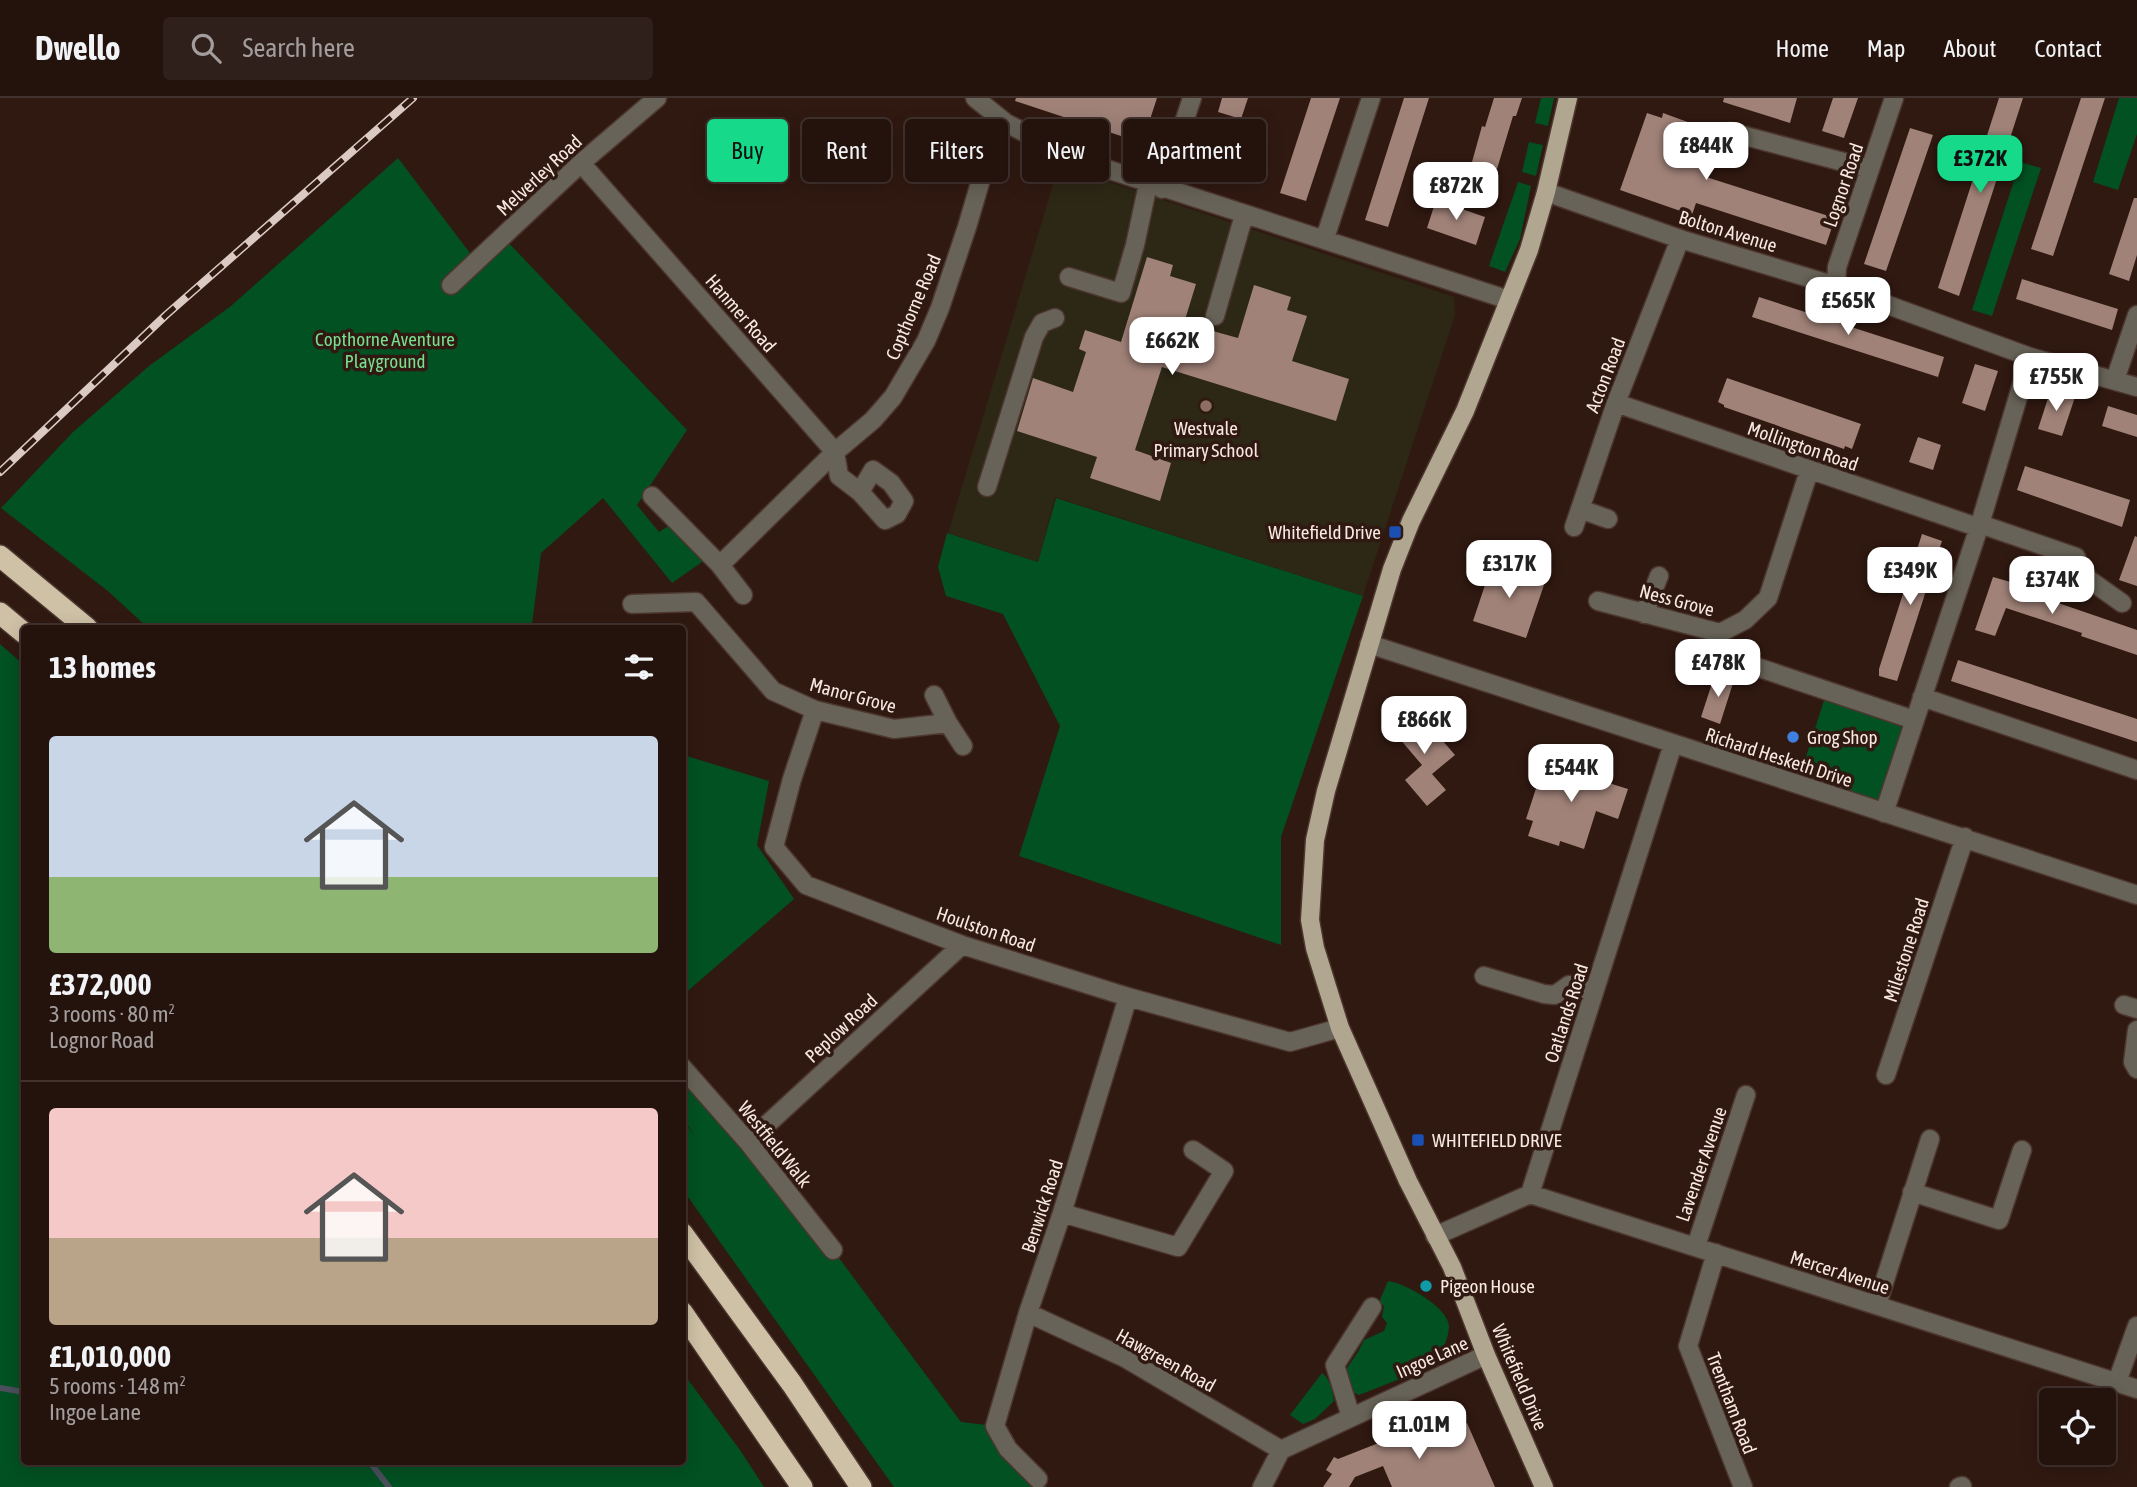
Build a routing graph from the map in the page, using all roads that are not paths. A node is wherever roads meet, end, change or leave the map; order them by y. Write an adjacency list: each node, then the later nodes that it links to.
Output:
1 (657, 98): 10 (street, Melverley Road)
2 (975, 98): 7 (street)
3 (1192, 98): 13 (street)
4 (1371, 98): 16 (street)
5 (1568, 98): 14 (main road, Whitefield Drive)
6 (1894, 98): 11 (street, Lognor Road)
7 (1001, 119)
8 (1008, 124): 13 (street)
9 (1730, 132): 11 (street)
10 (581, 163): 19 (street, Melverley Road); 29 (street, Hanmer Road)
11 (1870, 169): 20 (street, Lognor Road)
12 (980, 182): 29 (street, Copthorne Road)
13 (1154, 186): 15 (street); 18 (street)
14 (1546, 192): 17 (street, Bolton Avenue); 21 (main road, Whitefield Drive)
15 (1244, 215): 16 (street); 23 (street)
16 (1325, 238): 21 (street)
17 (1680, 239): 20 (street, Bolton Avenue); 28 (street, Acton Road)
18 (1069, 277)
19 (451, 285)
20 (1836, 286): 25 (street, Bolton Avenue)
21 (1509, 300): 49 (main road, Whitefield Drive)
22 (2137, 315): 26 (street)
23 (1214, 316)
24 (1055, 318): 31 (street)
25 (2030, 358): 26 (street, Bolton Avenue); 36 (street)
26 (2115, 380): 27 (street, Bolton Avenue)
27 (2137, 387)
28 (1616, 403): 30 (street, Mollington Road); 34 (street, Acton Road)
29 (835, 452): 32 (street, Hanmer Road); 39 (street, Copthorne Road)
30 (1809, 471): 36 (street, Mollington Road); 46 (street, Ness Grove)
31 (987, 487)
32 (860, 492)
33 (652, 496): 39 (street)
34 (1580, 509): 35 (street); 37 (street, Acton Road)
35 (1608, 519)
36 (1979, 526): 43 (street, Mollington Road); 52 (street)
37 (1574, 527)
38 (0, 556): 47 (highway)
39 (720, 565): 41 (street)
40 (1659, 576): 46 (street)
41 (743, 595)
42 (1598, 601): 46 (street, Ness Grove)
43 (2122, 603)
44 (632, 604): 53 (street, Manor Grove)
45 (0, 613): 48 (highway)
46 (1644, 614)
47 (83, 625)
48 (21, 630)
49 (1369, 644): 56 (street, Richard Hesketh Drive); 66 (main road, Whitefield Drive)
50 (1733, 659): 54 (street)
51 (934, 695): 55 (street)
52 (1922, 697): 54 (street); 58 (street)
53 (815, 710): 55 (street, Manor Grove); 62 (street, Houlston Road)
54 (1914, 720): 59 (street)
55 (948, 723): 57 (street)
56 (1672, 744): 59 (street, Richard Hesketh Drive); 64 (street, Oatlands Road)
57 (963, 746)
58 (2137, 769)
59 (1884, 813): 60 (street, Richard Hesketh Drive)
60 (1965, 837): 61 (street, Richard Hesketh Drive); 70 (street, Milestone Road)
61 (2137, 895)
62 (962, 945): 65 (street, Houlston Road); 73 (street, Peplow Road)
63 (1484, 976): 64 (street)
64 (1594, 993): 77 (street, Oatlands Road)
65 (1128, 998): 66 (street, Houlston Road); 78 (street, Benwick Road)
66 (1340, 1028): 79 (main road, Whitefield Drive)
67 (2137, 1030): 68 (street)
68 (2137, 1069)
69 (686, 1072): 73 (street, Westfield Walk)
70 (1886, 1075)
71 (1746, 1095): 81 (street, Lavender Avenue)
72 (1930, 1139): 76 (street)
73 (748, 1142): 82 (street, Westfield Walk)
74 (1193, 1150): 78 (street)
75 (2022, 1150): 76 (street)
76 (1912, 1192): 84 (street)
77 (1531, 1194): 79 (street); 81 (street, Mercer Avenue)
78 (1062, 1213): 86 (street, Benwick Road)
79 (1435, 1236): 89 (main road, Whitefield Drive)
80 (686, 1238): 96 (highway)
81 (1696, 1247): 83 (street, Mercer Avenue)
82 (833, 1250)
83 (1716, 1253): 84 (street, Mercer Avenue); 99 (street, Trentham Road)
84 (1877, 1305): 90 (street, Mercer Avenue)
85 (1372, 1307): 92 (street)
86 (1028, 1313): 93 (street, Hawgreen Road); 94 (street, Benwick Road)
87 (686, 1318): 95 (highway)
88 (2137, 1326): 90 (street)
89 (1486, 1355): 92 (street, Ingoe Lane); 98 (main road, Whitefield Drive)
90 (2117, 1382): 91 (street, Mercer Avenue)
91 (2137, 1389)
92 (1351, 1417): 93 (street, Ingoe Lane)
93 (1280, 1450): 97 (street)
94 (1038, 1479)
95 (802, 1487)
96 (861, 1487)
97 (1262, 1487)
98 (1544, 1487)
99 (1743, 1487)

